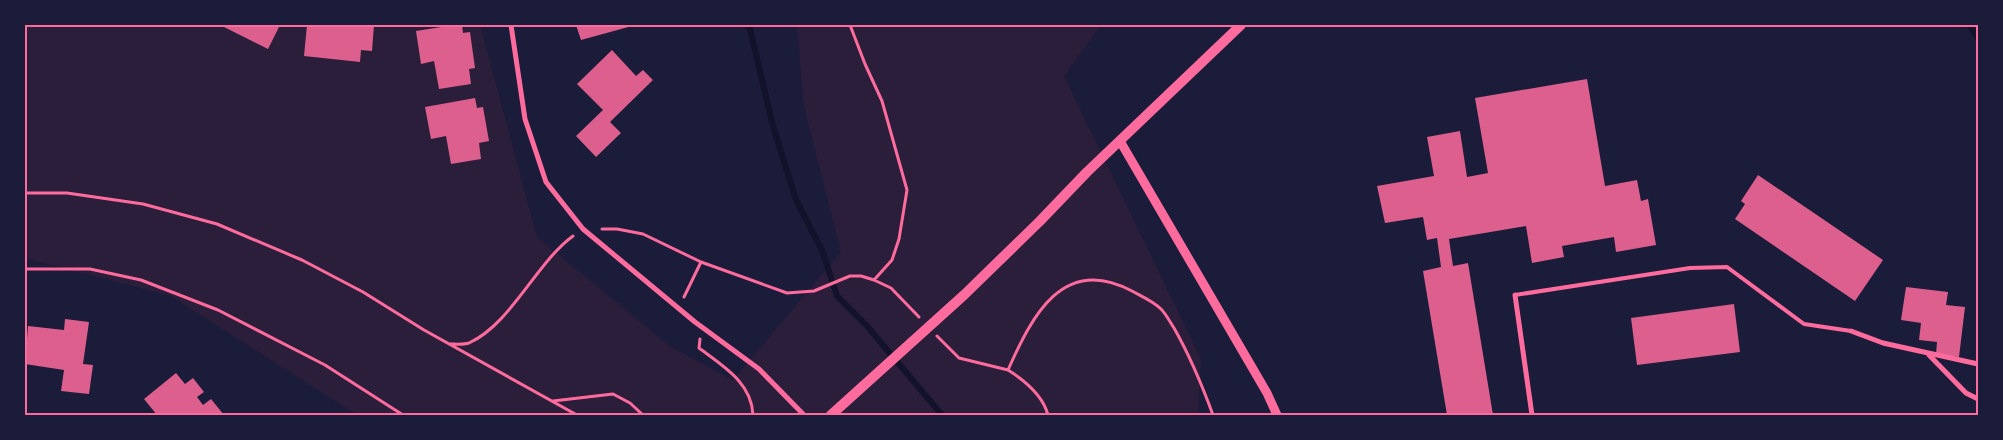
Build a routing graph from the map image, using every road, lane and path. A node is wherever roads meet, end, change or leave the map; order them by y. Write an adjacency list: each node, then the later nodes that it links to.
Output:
1 (511, 25): 6 (street)
2 (850, 25): 9 (path)
3 (1241, 25): 4 (main road)
4 (1120, 141): 22 (main road); 30 (street)
5 (25, 193): 16 (path)
6 (583, 229): 7 (path); 16 (path); 27 (street)
7 (700, 262): 9 (path); 11 (path)
8 (25, 269): 23 (path)
9 (874, 280): 12 (path)
10 (1515, 295): 14 (lane); 31 (street)
11 (687, 301)
12 (925, 323)
13 (932, 330): 19 (path)
14 (1851, 331): 17 (street)
15 (700, 340): 26 (path)
16 (450, 344): 21 (path)
17 (1929, 355): 18 (street); 20 (street)
18 (1978, 364)
19 (1008, 370): 28 (path); 29 (path)
20 (1978, 399)
21 (551, 401): 24 (path); 25 (path)
22 (834, 412)
23 (403, 415)
24 (577, 415)
25 (643, 415)
26 (754, 415)
27 (804, 415)
28 (1048, 415)
29 (1213, 415)
30 (1277, 415)
31 (1532, 415)

